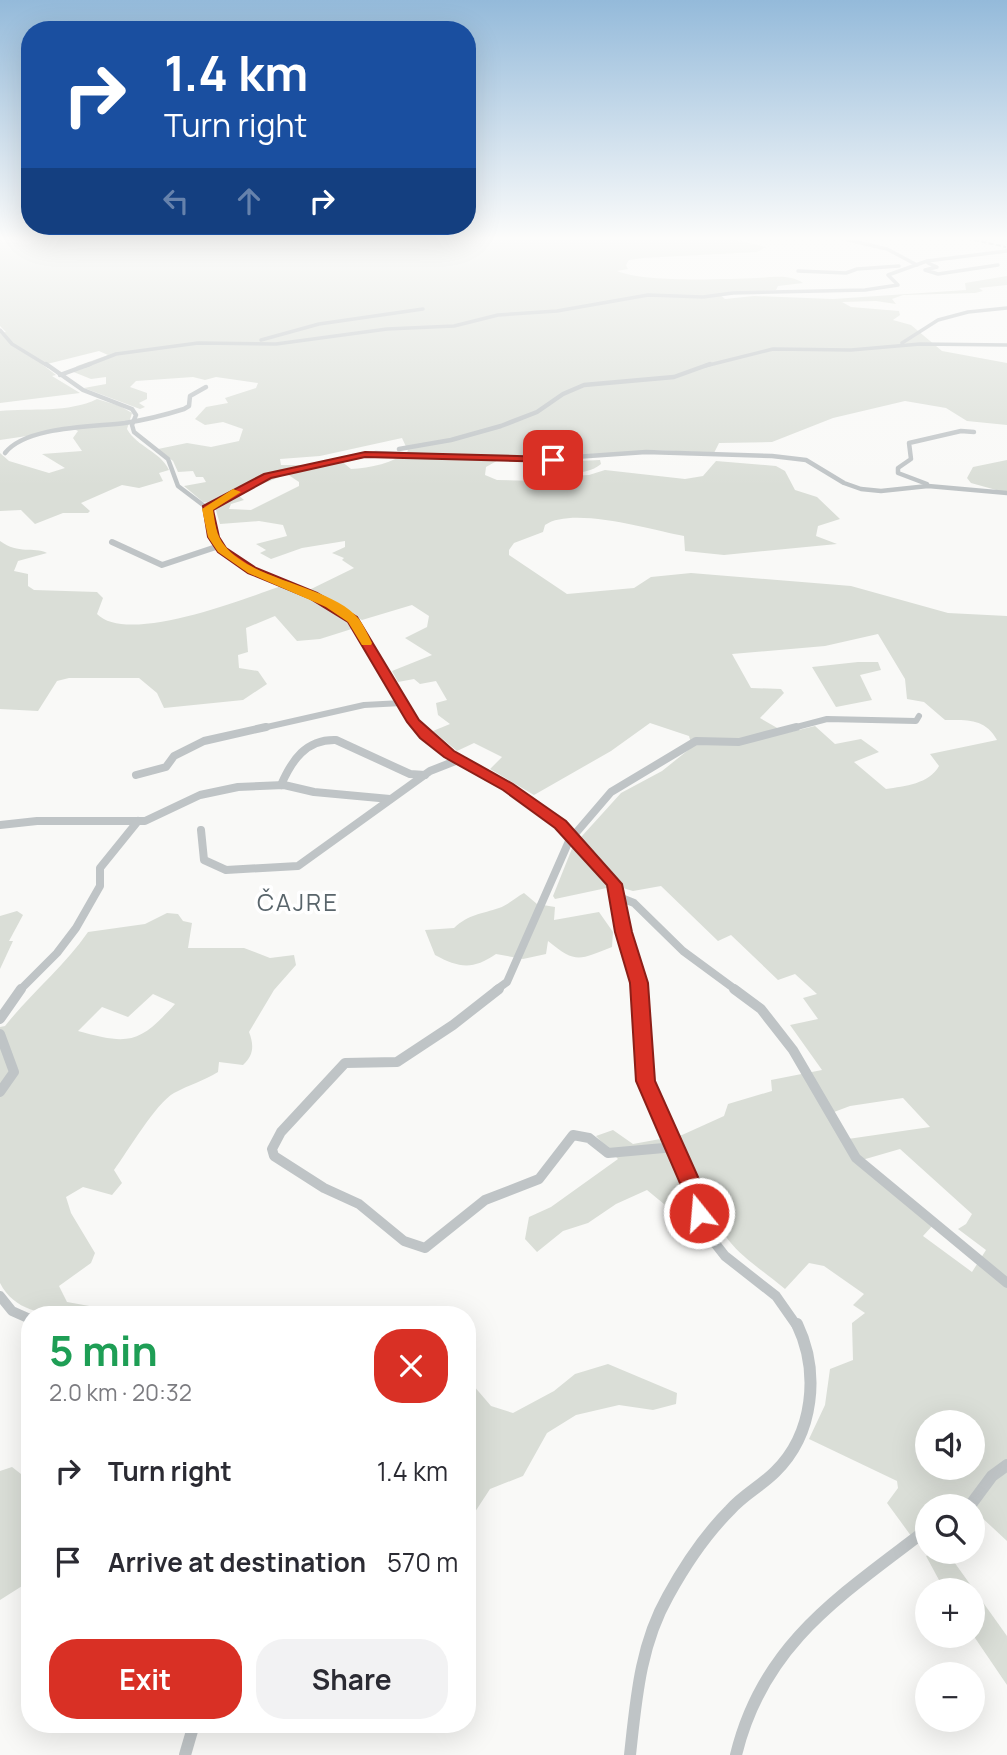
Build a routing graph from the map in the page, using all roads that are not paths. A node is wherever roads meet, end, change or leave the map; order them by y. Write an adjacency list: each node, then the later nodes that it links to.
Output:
1 (331, 322): 5 (street)
2 (470, 322): 5 (street)
3 (936, 322): 7 (street)
4 (0, 330): 8 (street)
5 (245, 343): 8 (street)
6 (1007, 345): 7 (street)
7 (874, 349): 13 (street)
8 (60, 375): 10 (street)
9 (206, 387): 10 (street)
10 (132, 422): 12 (street); 16 (street)
11 (974, 432): 14 (street)
12 (5, 453)
13 (376, 453): 14 (street); 16 (street)
14 (933, 487): 15 (street)
15 (1007, 494)
16 (207, 509): 18 (street)
17 (113, 542): 18 (street)
18 (219, 547): 19 (street)
19 (402, 703): 21 (street); 22 (street)
20 (919, 716): 29 (street)
21 (458, 760): 23 (street); 29 (street)
22 (136, 775)
23 (425, 775): 24 (street); 25 (street)
24 (281, 785): 25 (street); 26 (street)
25 (390, 799): 28 (street)
26 (138, 821): 27 (street); 31 (street)
27 (0, 825)
28 (201, 830)
29 (574, 836): 30 (street); 34 (street)
30 (618, 897): 34 (street); 35 (street)
31 (0, 1019)
32 (0, 1034): 33 (street)
33 (0, 1092)
34 (675, 1147): 43 (street)
35 (1007, 1283)
36 (0, 1296): 37 (street)
37 (21, 1316)
38 (1007, 1465): 39 (street)
39 (979, 1494)
40 (915, 1538): 44 (street)
41 (191, 1733): 42 (street)
42 (185, 1755)
43 (630, 1755)
44 (736, 1755)

